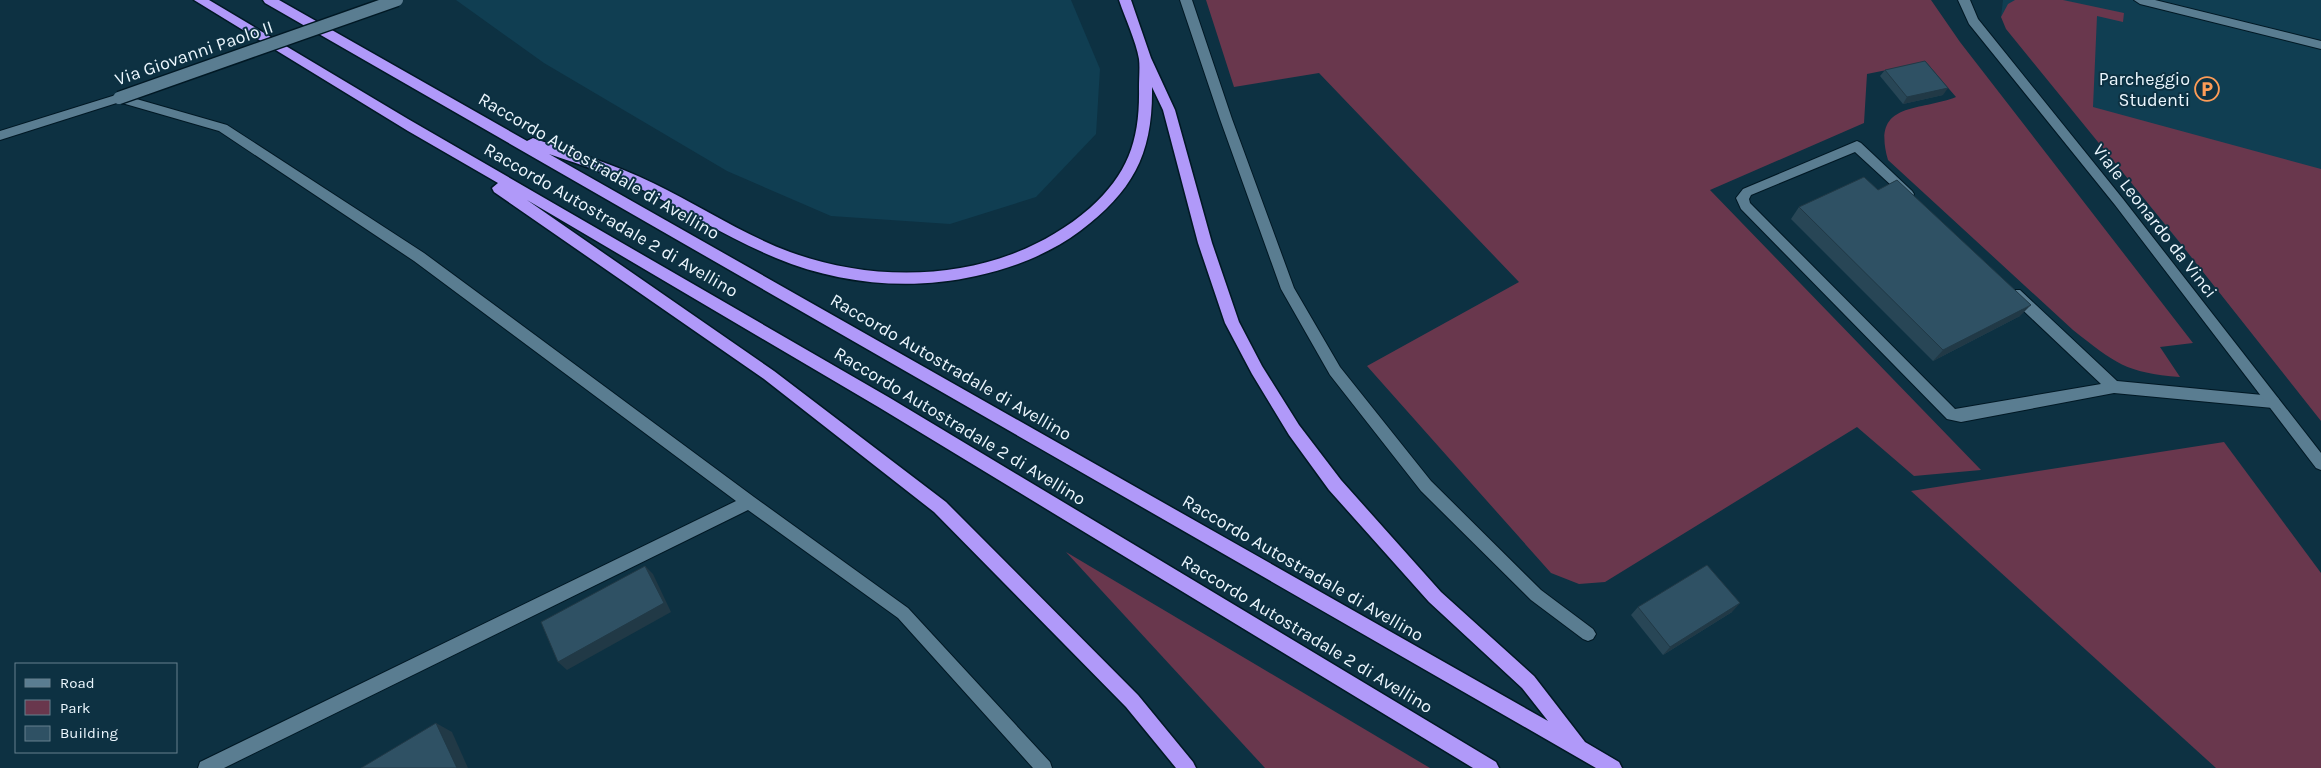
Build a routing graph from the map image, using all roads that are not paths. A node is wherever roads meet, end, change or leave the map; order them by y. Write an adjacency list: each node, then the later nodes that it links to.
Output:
1 (200, 0): 11 (highway, Raccordo Autostradale 2 di Avellino)
2 (269, 0): 12 (highway, Raccordo Autostradale di Avellino)
3 (397, 0): 10 (street, Via Giovanni Paolo II, bridge)
4 (1125, 0): 9 (highway)
5 (1186, 0): 20 (street)
6 (1964, 0): 17 (street, Viale Leonardo da Vinci)
7 (2140, 0): 8 (street)
8 (2321, 45)
9 (1145, 58): 12 (highway); 21 (highway)
10 (119, 98): 13 (street, Via Giovanni Paolo II); 19 (street)
11 (404, 121): 24 (highway); 25 (highway, Raccordo Autostradale 2 di Avellino)
12 (494, 128): 21 (highway, Raccordo Autostradale di Avellino)
13 (0, 136)
14 (1914, 200): 16 (street)
15 (2007, 287): 16 (street)
16 (2114, 387): 17 (street)
17 (2274, 402): 18 (street, Viale Leonardo da Vinci)
18 (2321, 464)
19 (749, 502): 22 (street); 23 (street)
20 (1588, 634)
21 (1583, 751): 26 (highway, Raccordo Autostradale di Avellino)
22 (206, 768)
23 (1044, 768)
24 (1187, 768)
25 (1490, 768)
26 (1613, 768)

